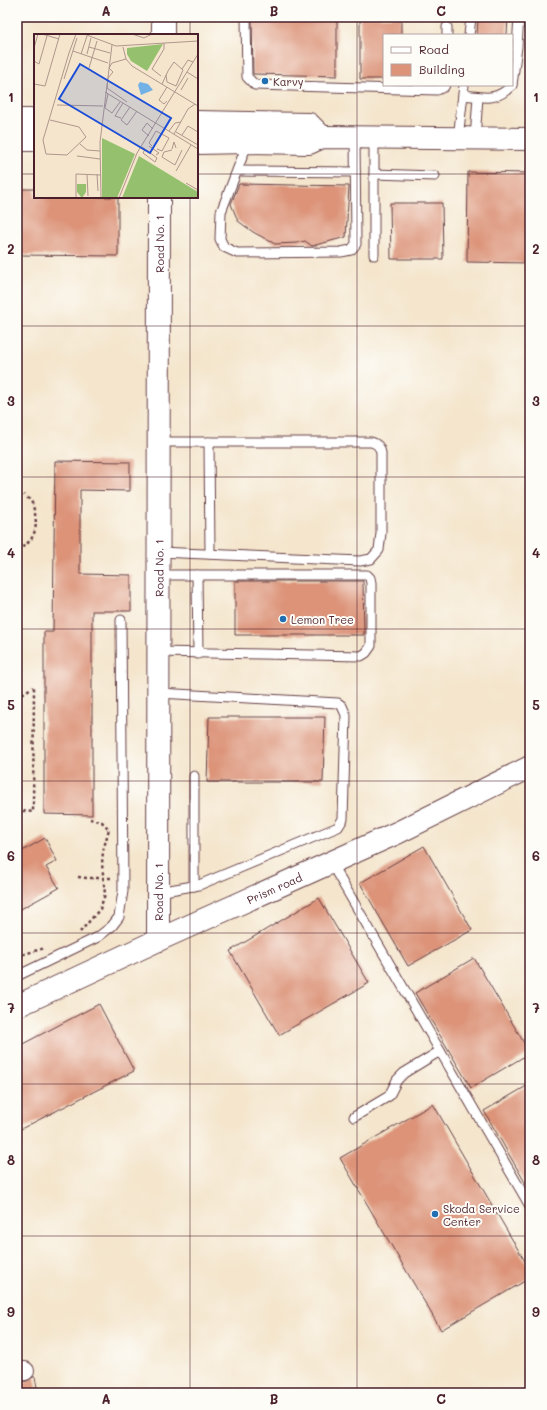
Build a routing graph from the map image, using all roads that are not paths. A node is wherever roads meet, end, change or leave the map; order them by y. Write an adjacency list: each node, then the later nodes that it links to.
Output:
1 (163, 17): 5 (street)
2 (246, 17): 8 (lane)
3 (471, 17): 6 (lane)
4 (519, 17): 7 (lane)
5 (163, 34)
6 (469, 34)
7 (513, 77)
8 (444, 86)
9 (464, 86): 11 (lane)
10 (511, 86): 12 (lane)
11 (463, 96): 12 (lane); 18 (lane)
12 (478, 97): 18 (lane)
13 (17, 120): 14 (street)
14 (34, 120)
15 (198, 122): 16 (street)
16 (322, 137): 17 (street); 22 (street)
17 (364, 137): 18 (street); 25 (lane); 26 (lane)
18 (467, 139): 19 (street)
19 (530, 139)
20 (17, 140): 21 (street)
21 (34, 140)
22 (248, 142): 23 (street); 24 (lane)
23 (198, 143)
24 (238, 171): 25 (lane); 25 (lane)
25 (355, 172)
26 (374, 174): 27 (lane); 29 (lane)
27 (435, 176)
28 (159, 198): 30 (street, Road No. 1)
29 (374, 255)
30 (158, 442): 31 (lane); 32 (street, Road No. 1)
31 (210, 442): 33 (lane); 33 (lane)
32 (159, 552): 33 (lane); 34 (street, Road No. 1)
33 (210, 554)
34 (159, 575): 35 (lane); 37 (street, Road No. 1)
35 (197, 575): 38 (lane); 38 (lane)
36 (121, 620): 46 (lane)
37 (159, 652): 38 (lane); 39 (street, Road No. 1)
38 (198, 654)
39 (159, 694): 43 (lane); 44 (street, Road No. 1)
40 (530, 767): 42 (street, Prism road)
41 (194, 776): 43 (lane)
42 (331, 863): 45 (street, Prism road); 48 (lane)
43 (194, 886): 44 (lane)
44 (158, 892): 45 (street, Road No. 1)
45 (158, 940): 47 (street, Prism road)
46 (17, 976)
47 (17, 1006)
48 (440, 1051): 49 (lane); 50 (lane)
49 (354, 1117)
50 (530, 1206)

